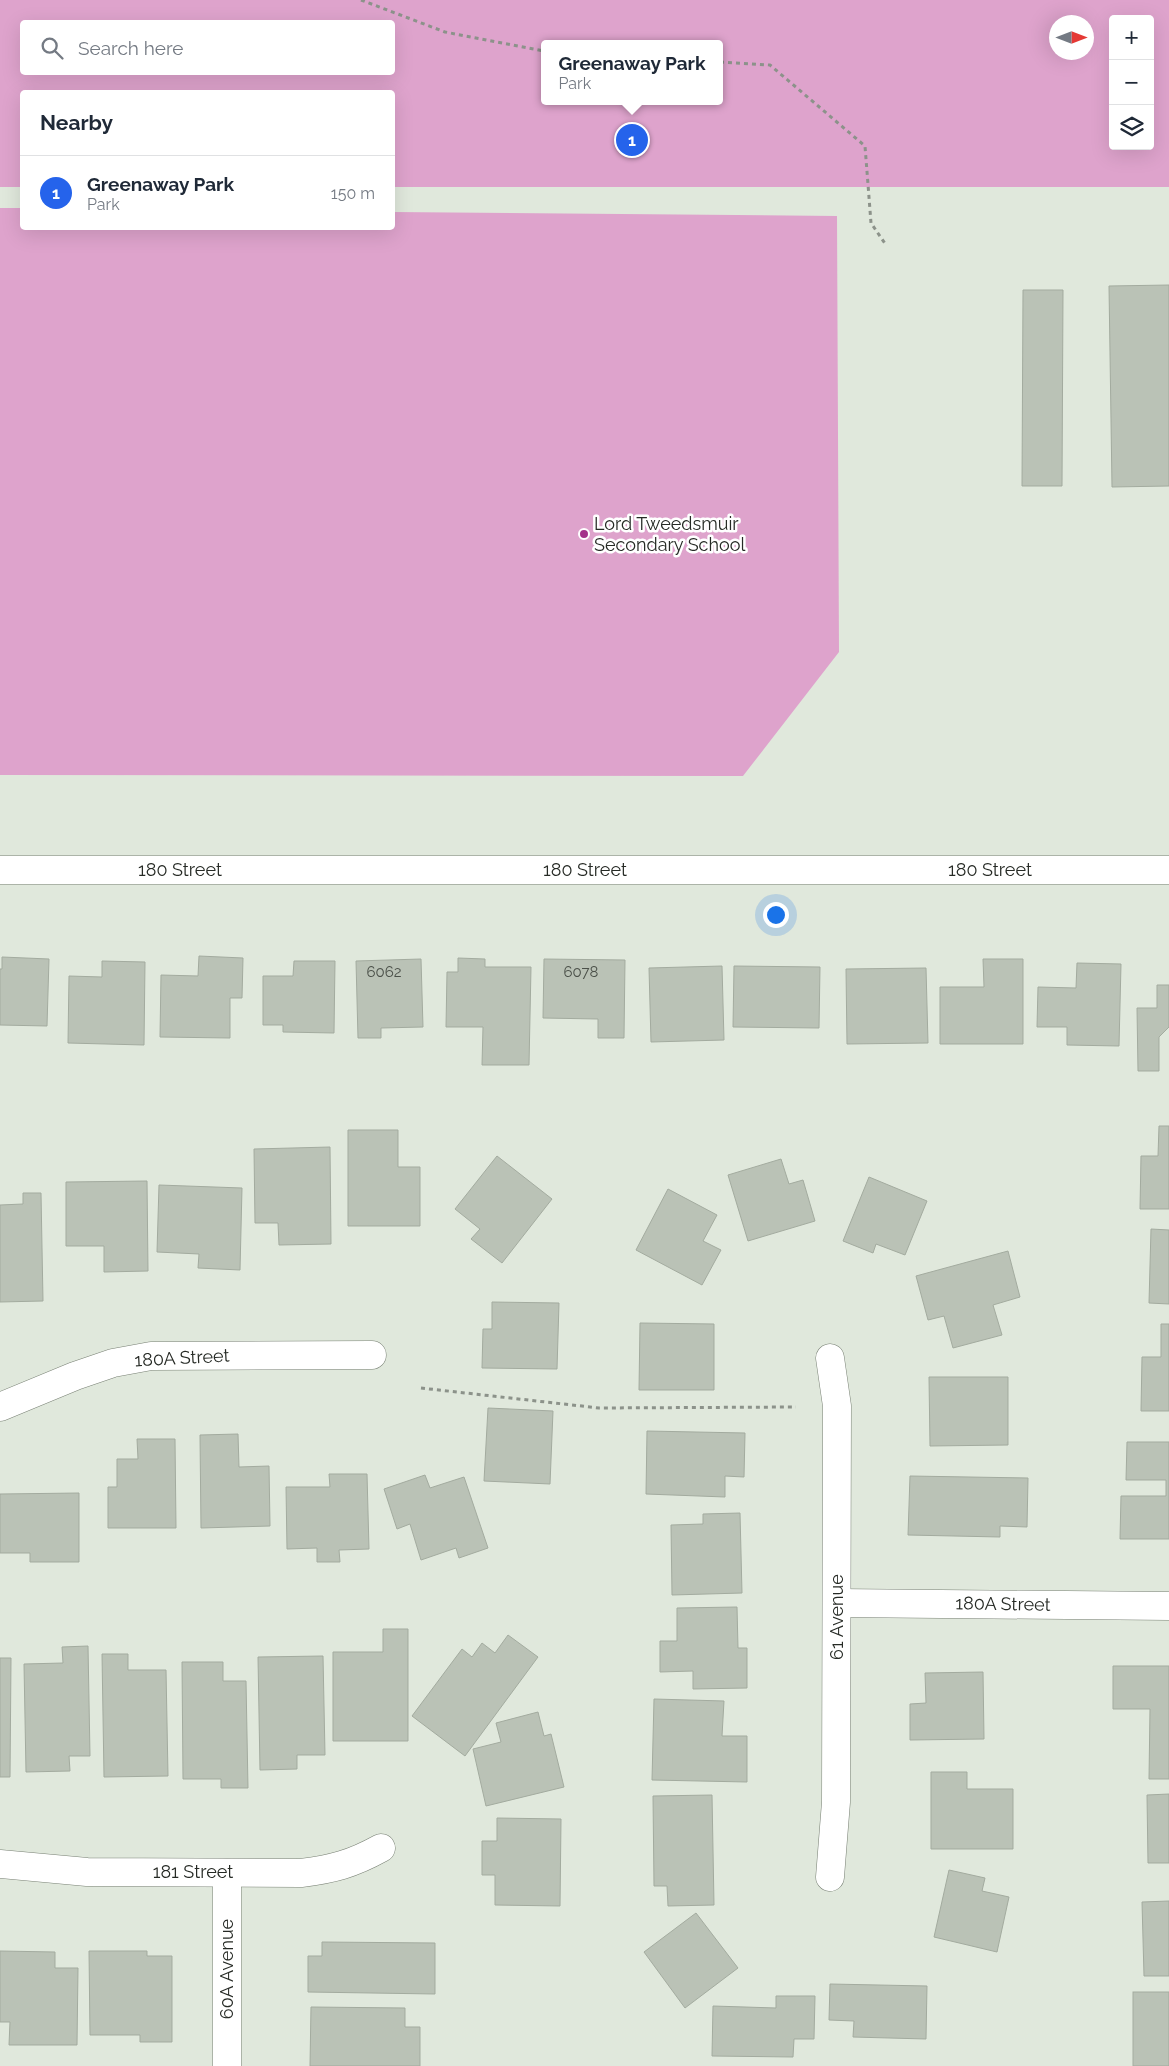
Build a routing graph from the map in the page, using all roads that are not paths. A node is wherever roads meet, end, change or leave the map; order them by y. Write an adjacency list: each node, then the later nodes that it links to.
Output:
1 (0, 870): 2 (street, 180 Street)
2 (1169, 870)
3 (372, 1355): 5 (street, 180A Street)
4 (830, 1358): 6 (street, 61 Avenue)
5 (0, 1407)
6 (837, 1603): 7 (street, 180A Street); 11 (street, 61 Avenue)
7 (1169, 1606)
8 (381, 1848): 10 (street, 181 Street)
9 (0, 1864): 10 (street, 181 Street)
10 (227, 1872): 12 (street, 60A Avenue)
11 (830, 1877)
12 (227, 2066)

